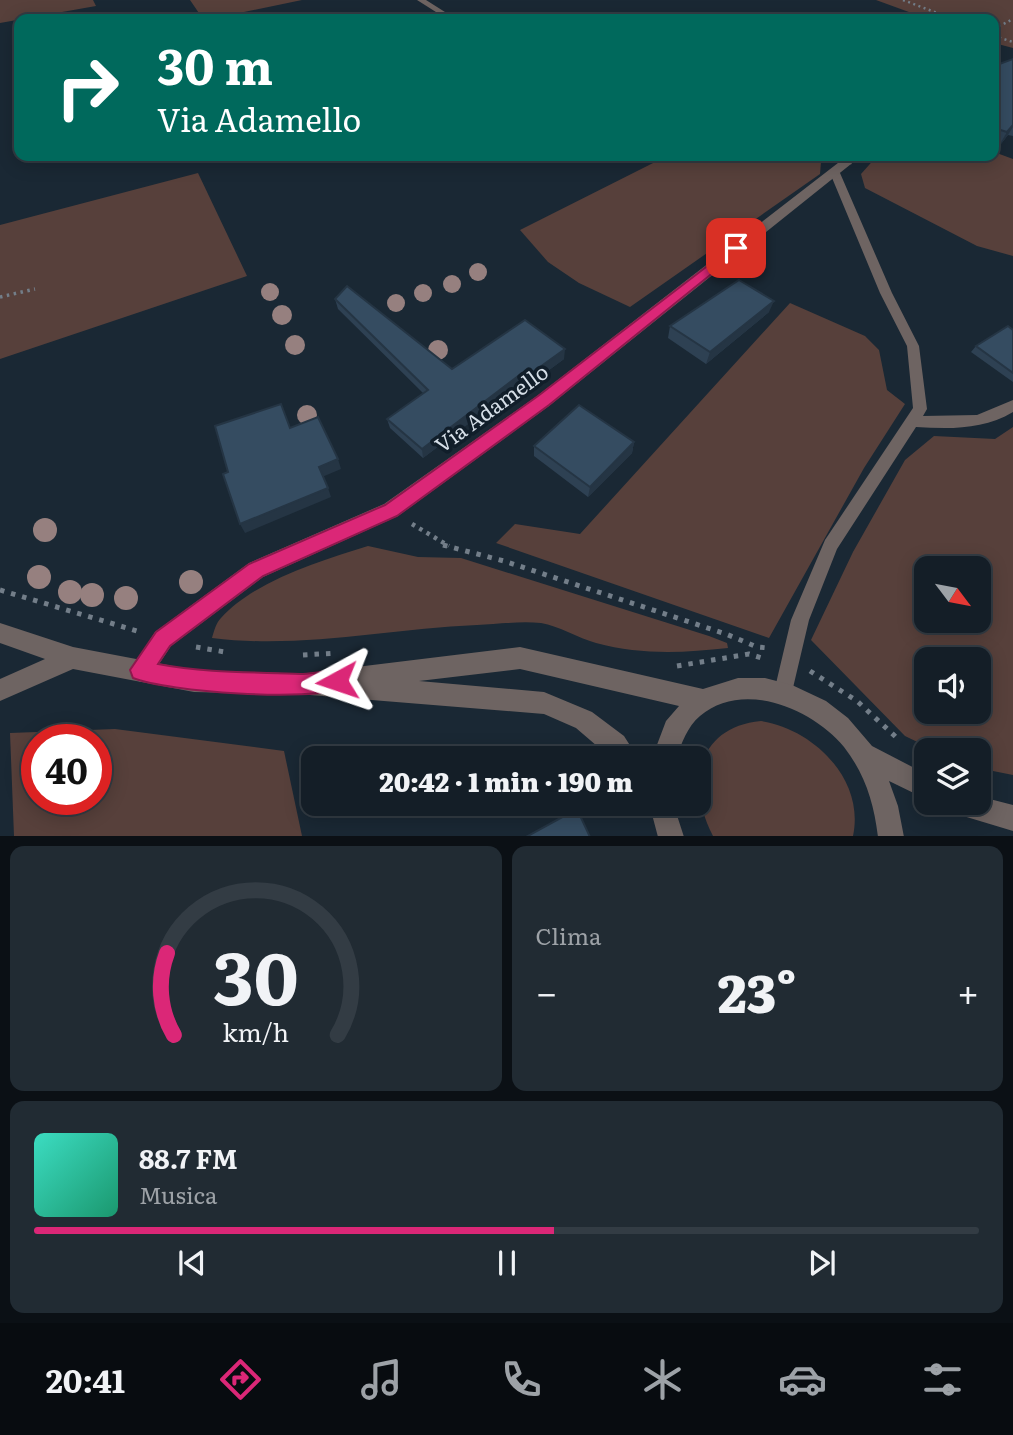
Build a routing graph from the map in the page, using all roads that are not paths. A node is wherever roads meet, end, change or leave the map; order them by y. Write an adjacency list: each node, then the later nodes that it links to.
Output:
1 (445, 0): 2 (lane)
2 (425, 3): 3 (lane)
3 (444, 14)
4 (842, 162): 6 (lane); 9 (street, Via Adamello)
5 (1013, 405): 6 (lane)
6 (912, 421): 12 (lane)
7 (0, 633): 8 (street)
8 (73, 658): 9 (street); 11 (street)
9 (141, 670): 10 (street)
10 (310, 684): 13 (street); 14 (street)
11 (0, 690)
12 (783, 692): 13 (street); 16 (street)
13 (702, 700): 15 (street)
14 (617, 746)
15 (666, 746)
16 (864, 755): 17 (street); 22 (street)
17 (914, 781)
18 (991, 812): 20 (street)
19 (665, 816): 21 (street)
20 (1013, 818)
21 (671, 836)
22 (891, 836)

